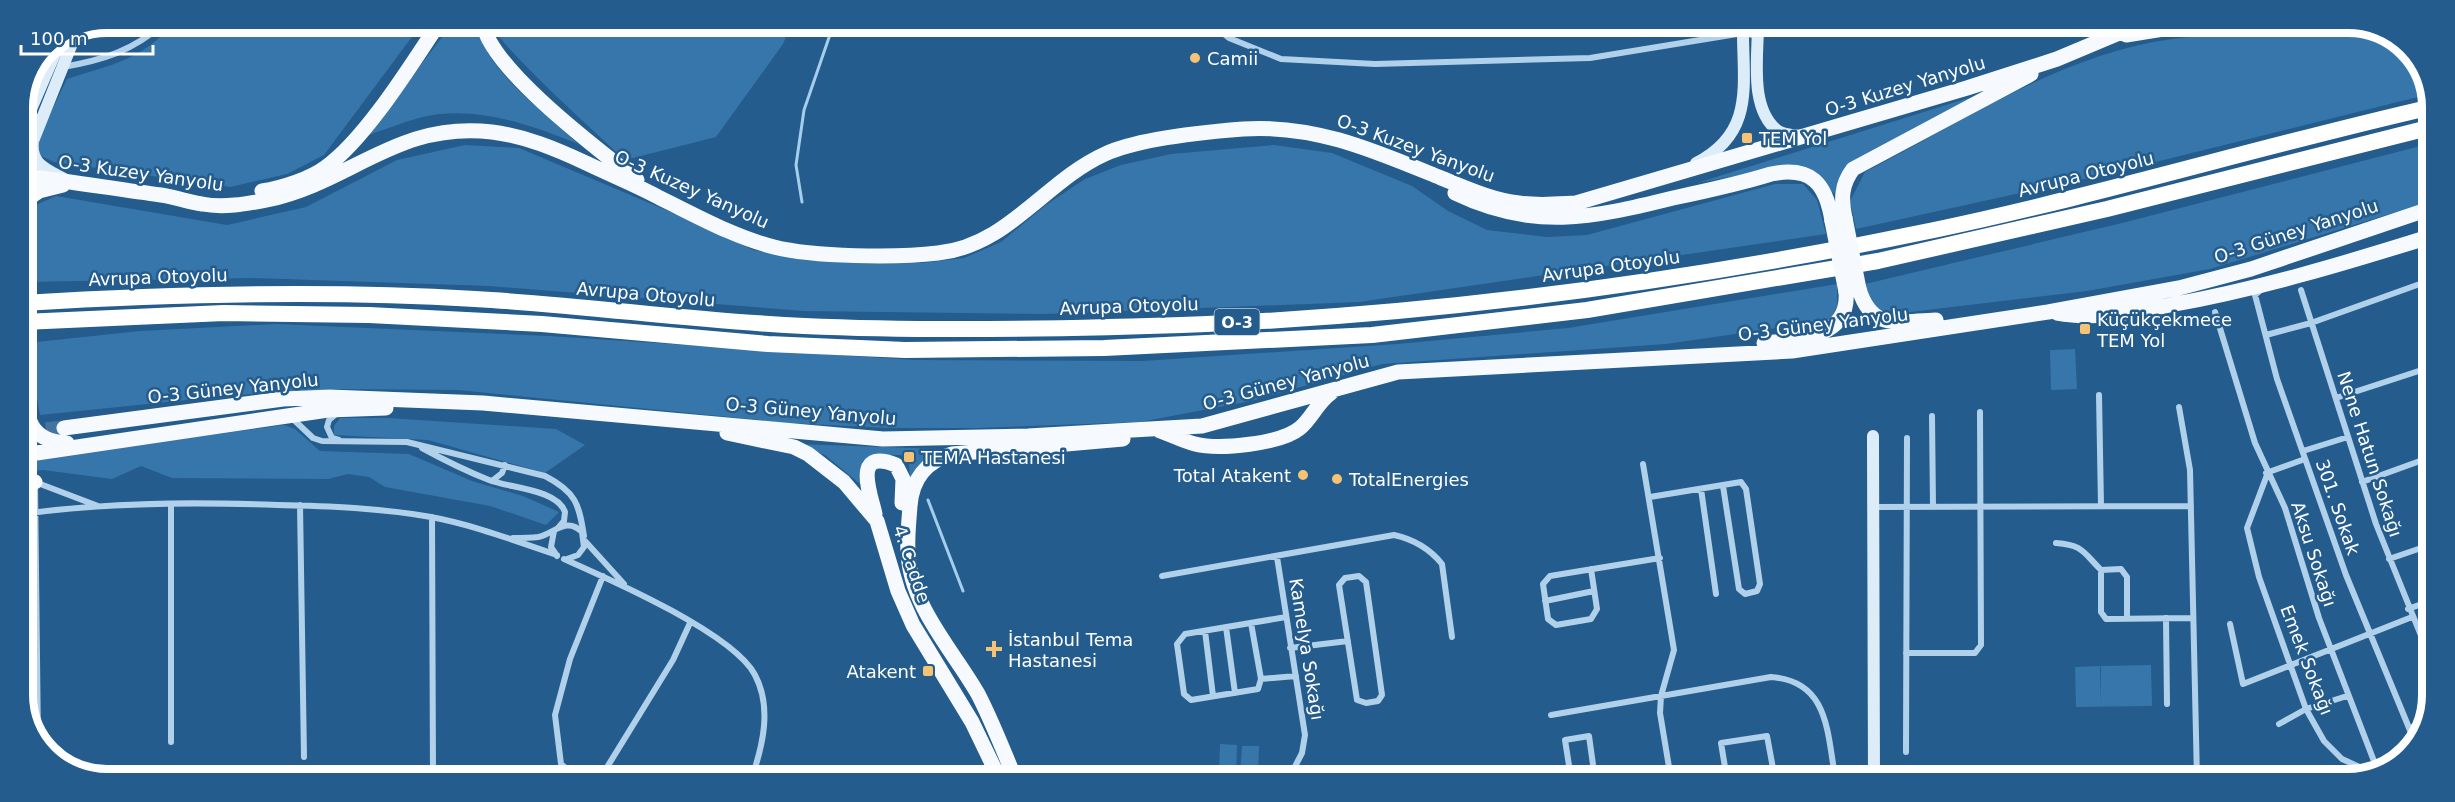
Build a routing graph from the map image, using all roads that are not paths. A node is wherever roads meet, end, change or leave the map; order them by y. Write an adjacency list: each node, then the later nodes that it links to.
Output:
1 (152, 33): 14 (street)
2 (432, 33): 27 (main road)
3 (484, 33): 26 (main road)
4 (1222, 33): 5 (street)
5 (1722, 33)
6 (1743, 33): 23 (street)
7 (1758, 33): 18 (street)
8 (2120, 33): 11 (main road)
9 (2135, 33): 11 (main road)
10 (73, 42): 14 (street)
11 (2097, 43): 13 (main road)
12 (54, 57): 15 (street)
13 (2057, 59): 18 (main road, O-3 Kuzey Yanyolu); 29 (main road)
14 (62, 67): 19 (street)
15 (33, 102)
16 (2422, 110): 37 (highway, Avrupa Otoyolu / O-3)
17 (2422, 130): 41 (highway, O-3)
18 (1805, 136): 23 (main road, O-3 Kuzey Yanyolu)
19 (33, 141)
20 (1370, 150): 23 (main road, O-3 Kuzey Yanyolu); 26 (main road, O-3 Kuzey Yanyolu); 29 (main road)
21 (33, 155): 24 (street)
22 (33, 178): 24 (main road, O-3 Kuzey Yanyolu)
23 (1662, 179)
24 (72, 183): 25 (main road); 27 (main road, O-3 Kuzey Yanyolu)
25 (33, 195)
26 (658, 196): 27 (main road, O-3 Kuzey Yanyolu)
27 (173, 197)
28 (2422, 211): 32 (main road, O-3 Güney Yanyolu)
29 (1839, 219): 35 (main road, bridge)
30 (2422, 219): 32 (main road)
31 (2422, 239): 33 (main road)
32 (2324, 244): 38 (main road, O-3 Güney Yanyolu)
33 (2269, 284): 38 (main road); 43 (street, 301. Sokak)
34 (2422, 284): 42 (street)
35 (1853, 290): 40 (main road); 44 (main road)
36 (2301, 290): 42 (street, Nene Hatun Sokağı)
37 (33, 302)
38 (2048, 312): 40 (main road, O-3 Güney Yanyolu)
39 (2215, 312): 71 (street, Aksu Sokağı)
40 (1990, 320): 44 (main road, O-3 Güney Yanyolu)
41 (33, 322)
42 (2311, 323): 43 (street); 48 (street, Nene Hatun Sokağı)
43 (2266, 335): 67 (street, 301. Sokak)
44 (1634, 360): 46 (main road, O-3 Güney Yanyolu)
45 (2422, 370): 48 (street)
46 (1339, 387): 58 (main road, O-3 Güney Yanyolu); 58 (main road)
47 (2099, 395): 81 (street)
48 (2336, 398): 61 (street, Nene Hatun Sokağı)
49 (442, 400): 51 (main road); 53 (main road, O-3 Güney Yanyolu); 57 (main road, O-3 Güney Yanyolu)
50 (2179, 407): 82 (street)
51 (352, 409): 54 (main road); 64 (street)
52 (1980, 412): 87 (street)
53 (621, 414): 59 (main road, O-3 Güney Yanyolu); 91 (main road, 4. Cadde)
54 (287, 416): 63 (main road); 64 (street)
55 (1932, 417): 86 (street)
56 (33, 428): 63 (main road)
57 (64, 428)
58 (1154, 429): 59 (main road, O-3 Güney Yanyolu)
59 (1136, 431): 97 (main road, 4. Cadde)
60 (1873, 436): 84 (street)
61 (2348, 437): 67 (street); 74 (street, Nene Hatun Sokağı)
62 (1907, 438): 85 (street)
63 (130, 440): 66 (main road)
64 (349, 443): 65 (street)
65 (416, 445): 70 (street); 73 (street)
66 (33, 454)
67 (2304, 455): 71 (street); 123 (street, 301. Sokak)
68 (2422, 460): 74 (street)
69 (1643, 464): 77 (street)
70 (505, 465): 73 (street); 94 (street)
71 (2267, 474): 128 (street, Aksu Sokağı); 130 (street, Emek Sokağı)
72 (33, 482): 83 (street)
73 (492, 482): 92 (street)
74 (2362, 482): 102 (street, Nene Hatun Sokağı)
75 (1723, 486): 75 (street); 76 (street)
76 (1701, 489): 77 (street); 109 (street)
77 (1650, 497): 100 (street)
78 (33, 499): 89 (street)
79 (171, 504): 80 (street); 83 (street); 145 (street)
80 (300, 505): 90 (street); 147 (street)
81 (2101, 506): 82 (street); 87 (street)
82 (2191, 506): 117 (street)
83 (99, 507): 89 (street)
84 (1873, 507): 85 (street); 163 (street)
85 (1907, 507): 86 (street); 129 (street)
86 (1934, 507): 87 (street)
87 (1981, 507): 129 (street)
88 (33, 512): 89 (street)
89 (36, 512): 140 (street)
90 (432, 517): 93 (street); 150 (street)
91 (877, 521): 97 (main road); 154 (main road, 4. Cadde)
92 (556, 530): 93 (street); 94 (street); 98 (street)
93 (510, 539): 98 (street)
94 (585, 539): 101 (street); 107 (street)
95 (2056, 543): 104 (street)
96 (2422, 548): 102 (street)
97 (908, 553): 155 (main road, 4. Cadde)
98 (557, 555): 101 (street)
99 (1277, 557): 106 (street); 113 (street, Kamelya Sokağı); 124 (street)
100 (1660, 558): 103 (street); 135 (street)
101 (564, 559): 105 (street)
102 (2389, 559): 112 (street, Nene Hatun Sokağı)
103 (1590, 569): 108 (street); 110 (street)
104 (2101, 570): 115 (street); 115 (street)
105 (603, 576): 107 (street); 151 (street)
106 (1162, 576)
107 (626, 587): 118 (street)
108 (1594, 591): 110 (street); 110 (street)
109 (1716, 594)
110 (1545, 601)
111 (2422, 604): 112 (street)
112 (2408, 609): 114 (street, Nene Hatun Sokağı)
113 (1286, 617): 119 (street); 127 (street, Kamelya Sokağı)
114 (2412, 617): 123 (street); 125 (street, Nene Hatun Sokağı)
115 (2127, 618): 116 (street)
116 (2166, 618): 117 (street); 137 (street)
117 (2192, 618): 164 (street)
118 (690, 623): 152 (street); 153 (street)
119 (1251, 623): 121 (street); 132 (street)
120 (2230, 624): 130 (street)
121 (1226, 627): 122 (street); 133 (street)
122 (1205, 631): 134 (street); 134 (street)
123 (2371, 634): 128 (street); 143 (street, 301. Sokak)
124 (1452, 637)
125 (2422, 640)
126 (1348, 641): 126 (street); 127 (street)
127 (1290, 648): 131 (street, Kamelya Sokağı)
128 (2330, 651): 130 (street); 136 (street, Aksu Sokağı)
129 (1906, 653): 146 (street)
130 (2293, 665): 138 (street, Emek Sokağı)
131 (1296, 676): 132 (street); 156 (street, Kamelya Sokağı)
132 (1261, 679): 133 (street)
133 (1235, 693): 134 (street)
134 (1213, 696)
135 (1661, 696): 139 (street); 159 (street); 162 (street)
136 (2347, 696): 138 (street); 148 (street, Aksu Sokağı)
137 (2168, 704)
138 (2306, 709): 141 (street); 149 (street, Emek Sokağı)
139 (1551, 715)
140 (38, 721)
141 (2279, 724)
142 (2415, 726): 143 (street)
143 (2411, 728): 144 (street, 301. Sokak)
144 (2412, 732)
145 (171, 742)
146 (1906, 752)
147 (303, 757)
148 (2375, 764)
149 (2360, 767)
150 (433, 769)
151 (567, 769)
152 (606, 769)
153 (754, 769)
154 (995, 769)
155 (1011, 769)
156 (1294, 769)
157 (1570, 769): 158 (street)
158 (1594, 769)
159 (1669, 769)
160 (1725, 769): 161 (street)
161 (1772, 769)
162 (1834, 769)
163 (1874, 769)
164 (2197, 769)

